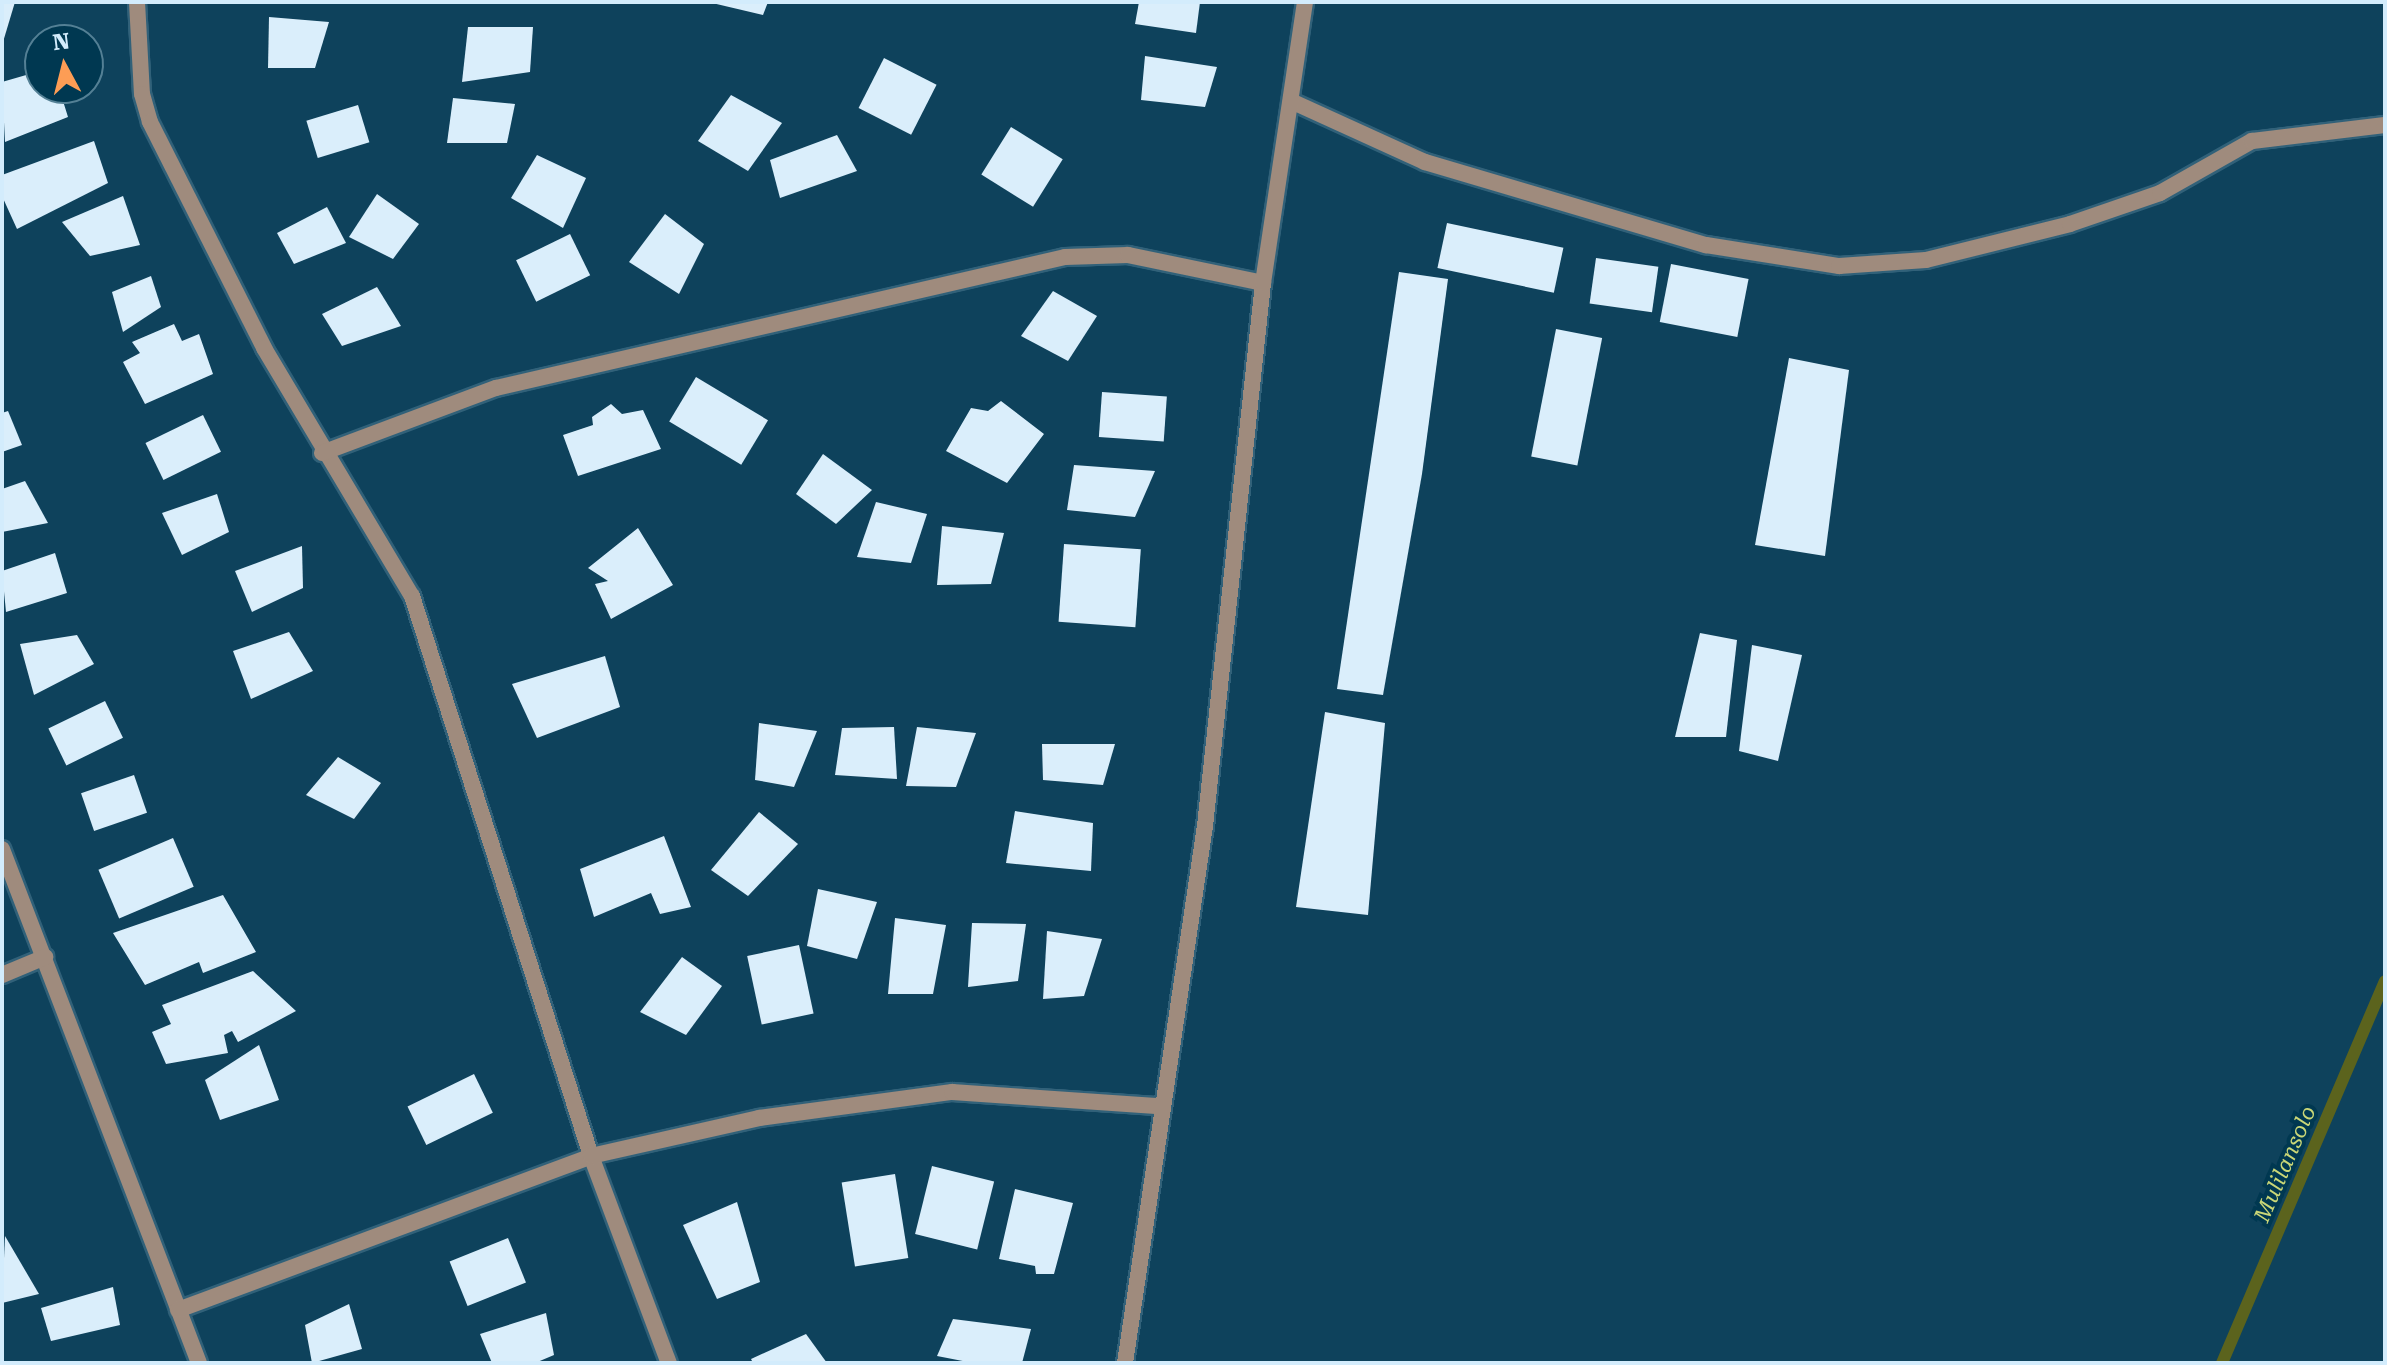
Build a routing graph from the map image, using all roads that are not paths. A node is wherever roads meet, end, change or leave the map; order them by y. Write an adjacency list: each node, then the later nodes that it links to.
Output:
1 (137, 2): 6 (street)
2 (1305, 2): 3 (street)
3 (1291, 101): 4 (street); 5 (street)
4 (2385, 125)
5 (1263, 283): 6 (street); 10 (street)
6 (322, 453): 11 (street)
7 (2, 849): 8 (street)
8 (45, 957): 9 (street); 12 (street)
9 (2, 975)
10 (1160, 1106): 11 (street); 15 (street)
11 (591, 1156): 12 (street); 14 (street)
12 (178, 1310): 13 (street)
13 (199, 1363)
14 (669, 1363)
15 (1125, 1363)

